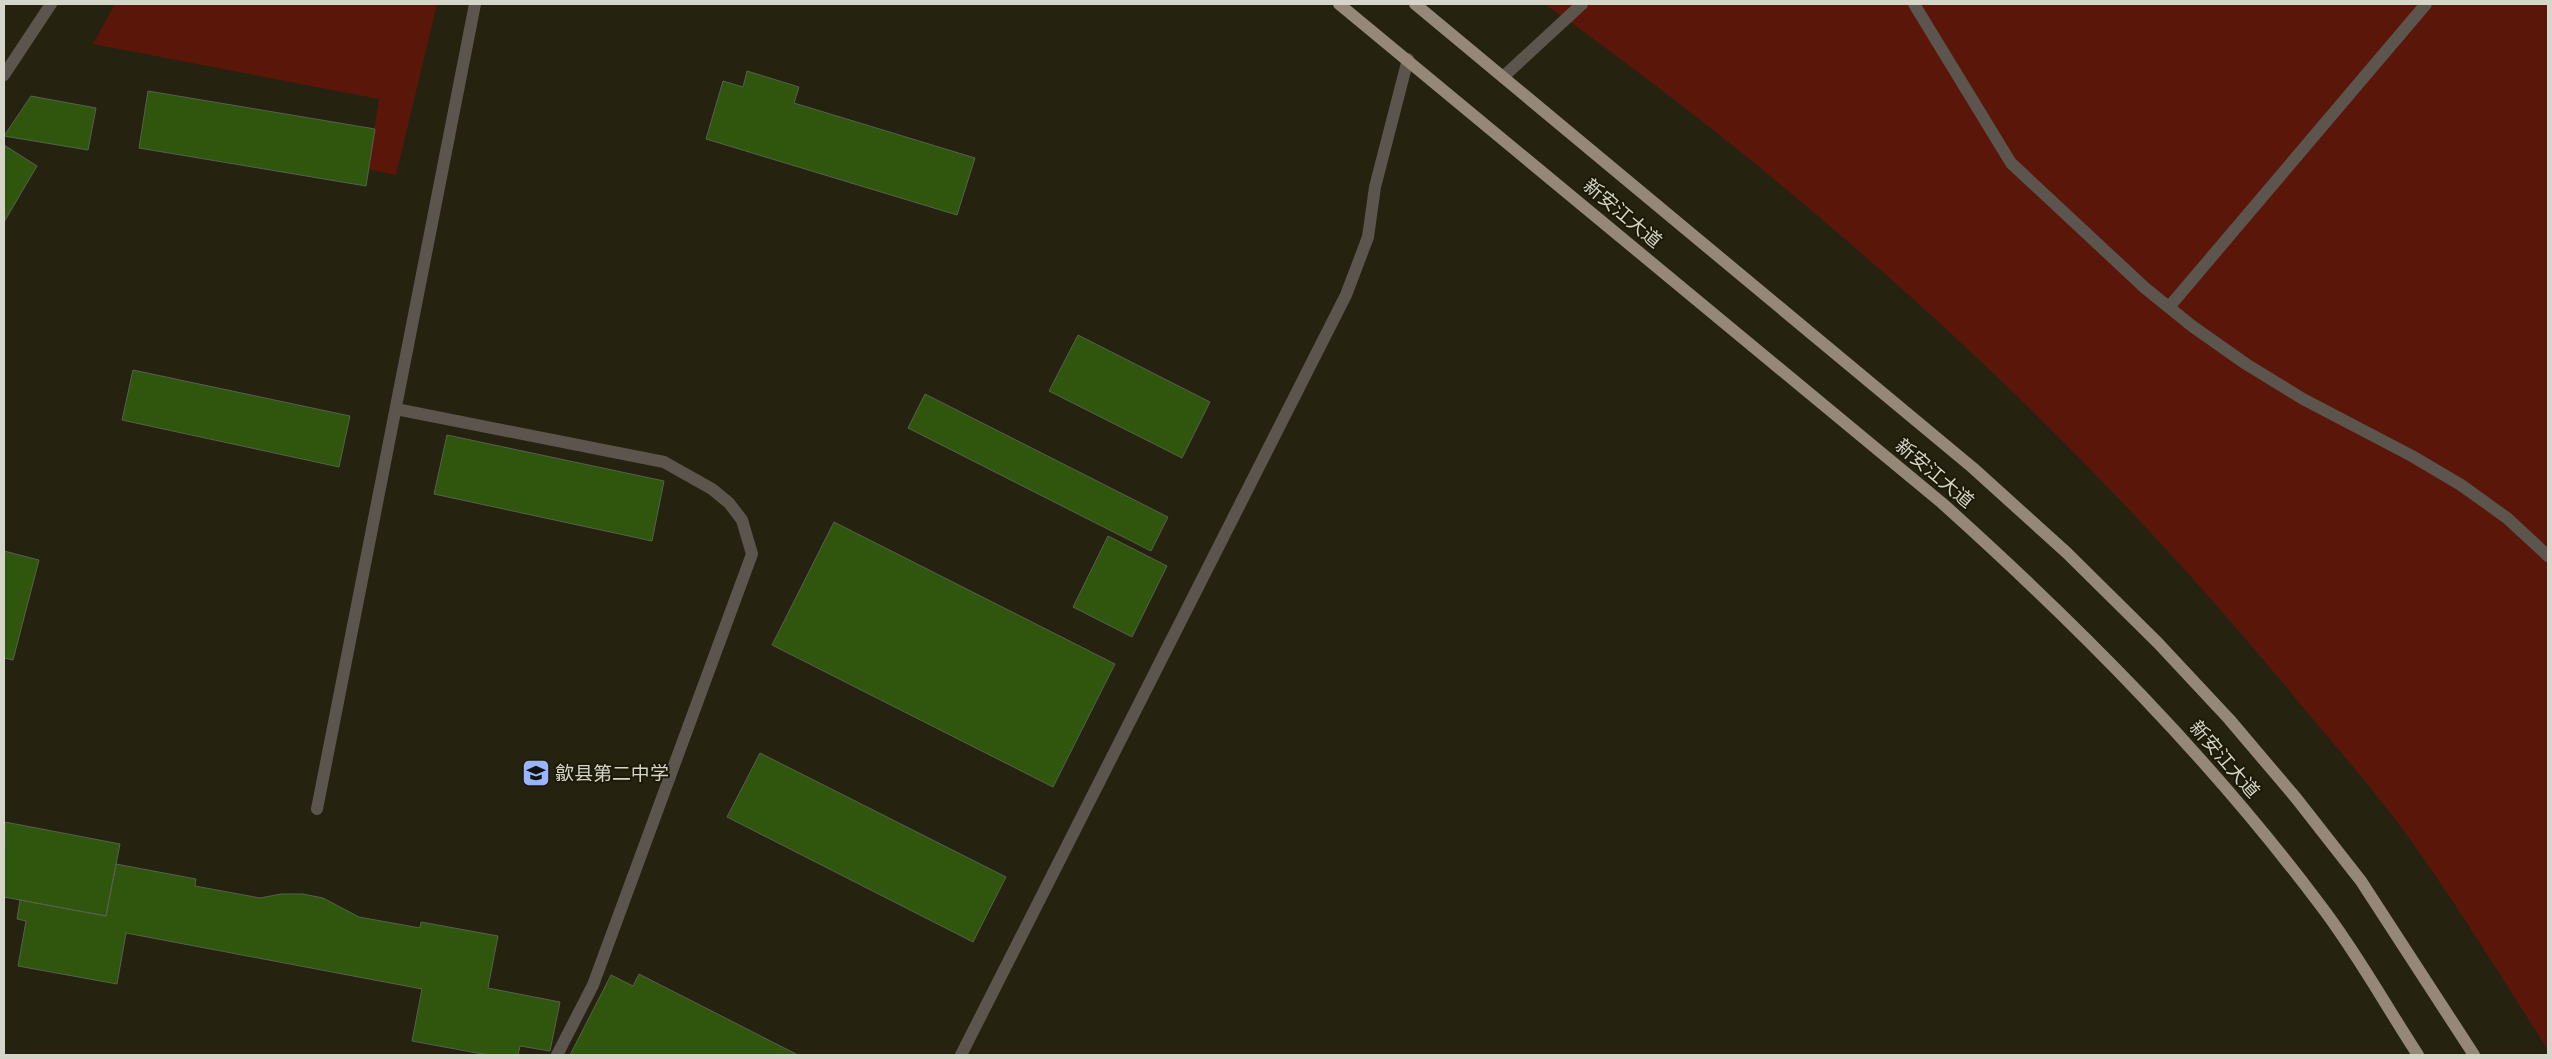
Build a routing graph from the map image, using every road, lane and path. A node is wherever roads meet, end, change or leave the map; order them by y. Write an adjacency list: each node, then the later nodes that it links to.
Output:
1 (51, 4): 9 (street)
2 (475, 4): 12 (street)
3 (1339, 4): 8 (main road, 新安江大道)
4 (1415, 4): 10 (main road, 新安江大道)
5 (1582, 4): 10 (street)
6 (1914, 4): 11 (street)
7 (2426, 4): 11 (street)
8 (1408, 59): 16 (street); 17 (main road, 新安江大道)
9 (4, 76)
10 (1503, 76): 18 (main road, 新安江大道)
11 (2169, 307): 13 (street)
12 (396, 409): 14 (street); 15 (street)
13 (2548, 556)
14 (317, 809)
15 (557, 1055)
16 (961, 1055)
17 (2418, 1055)
18 (2474, 1055)

